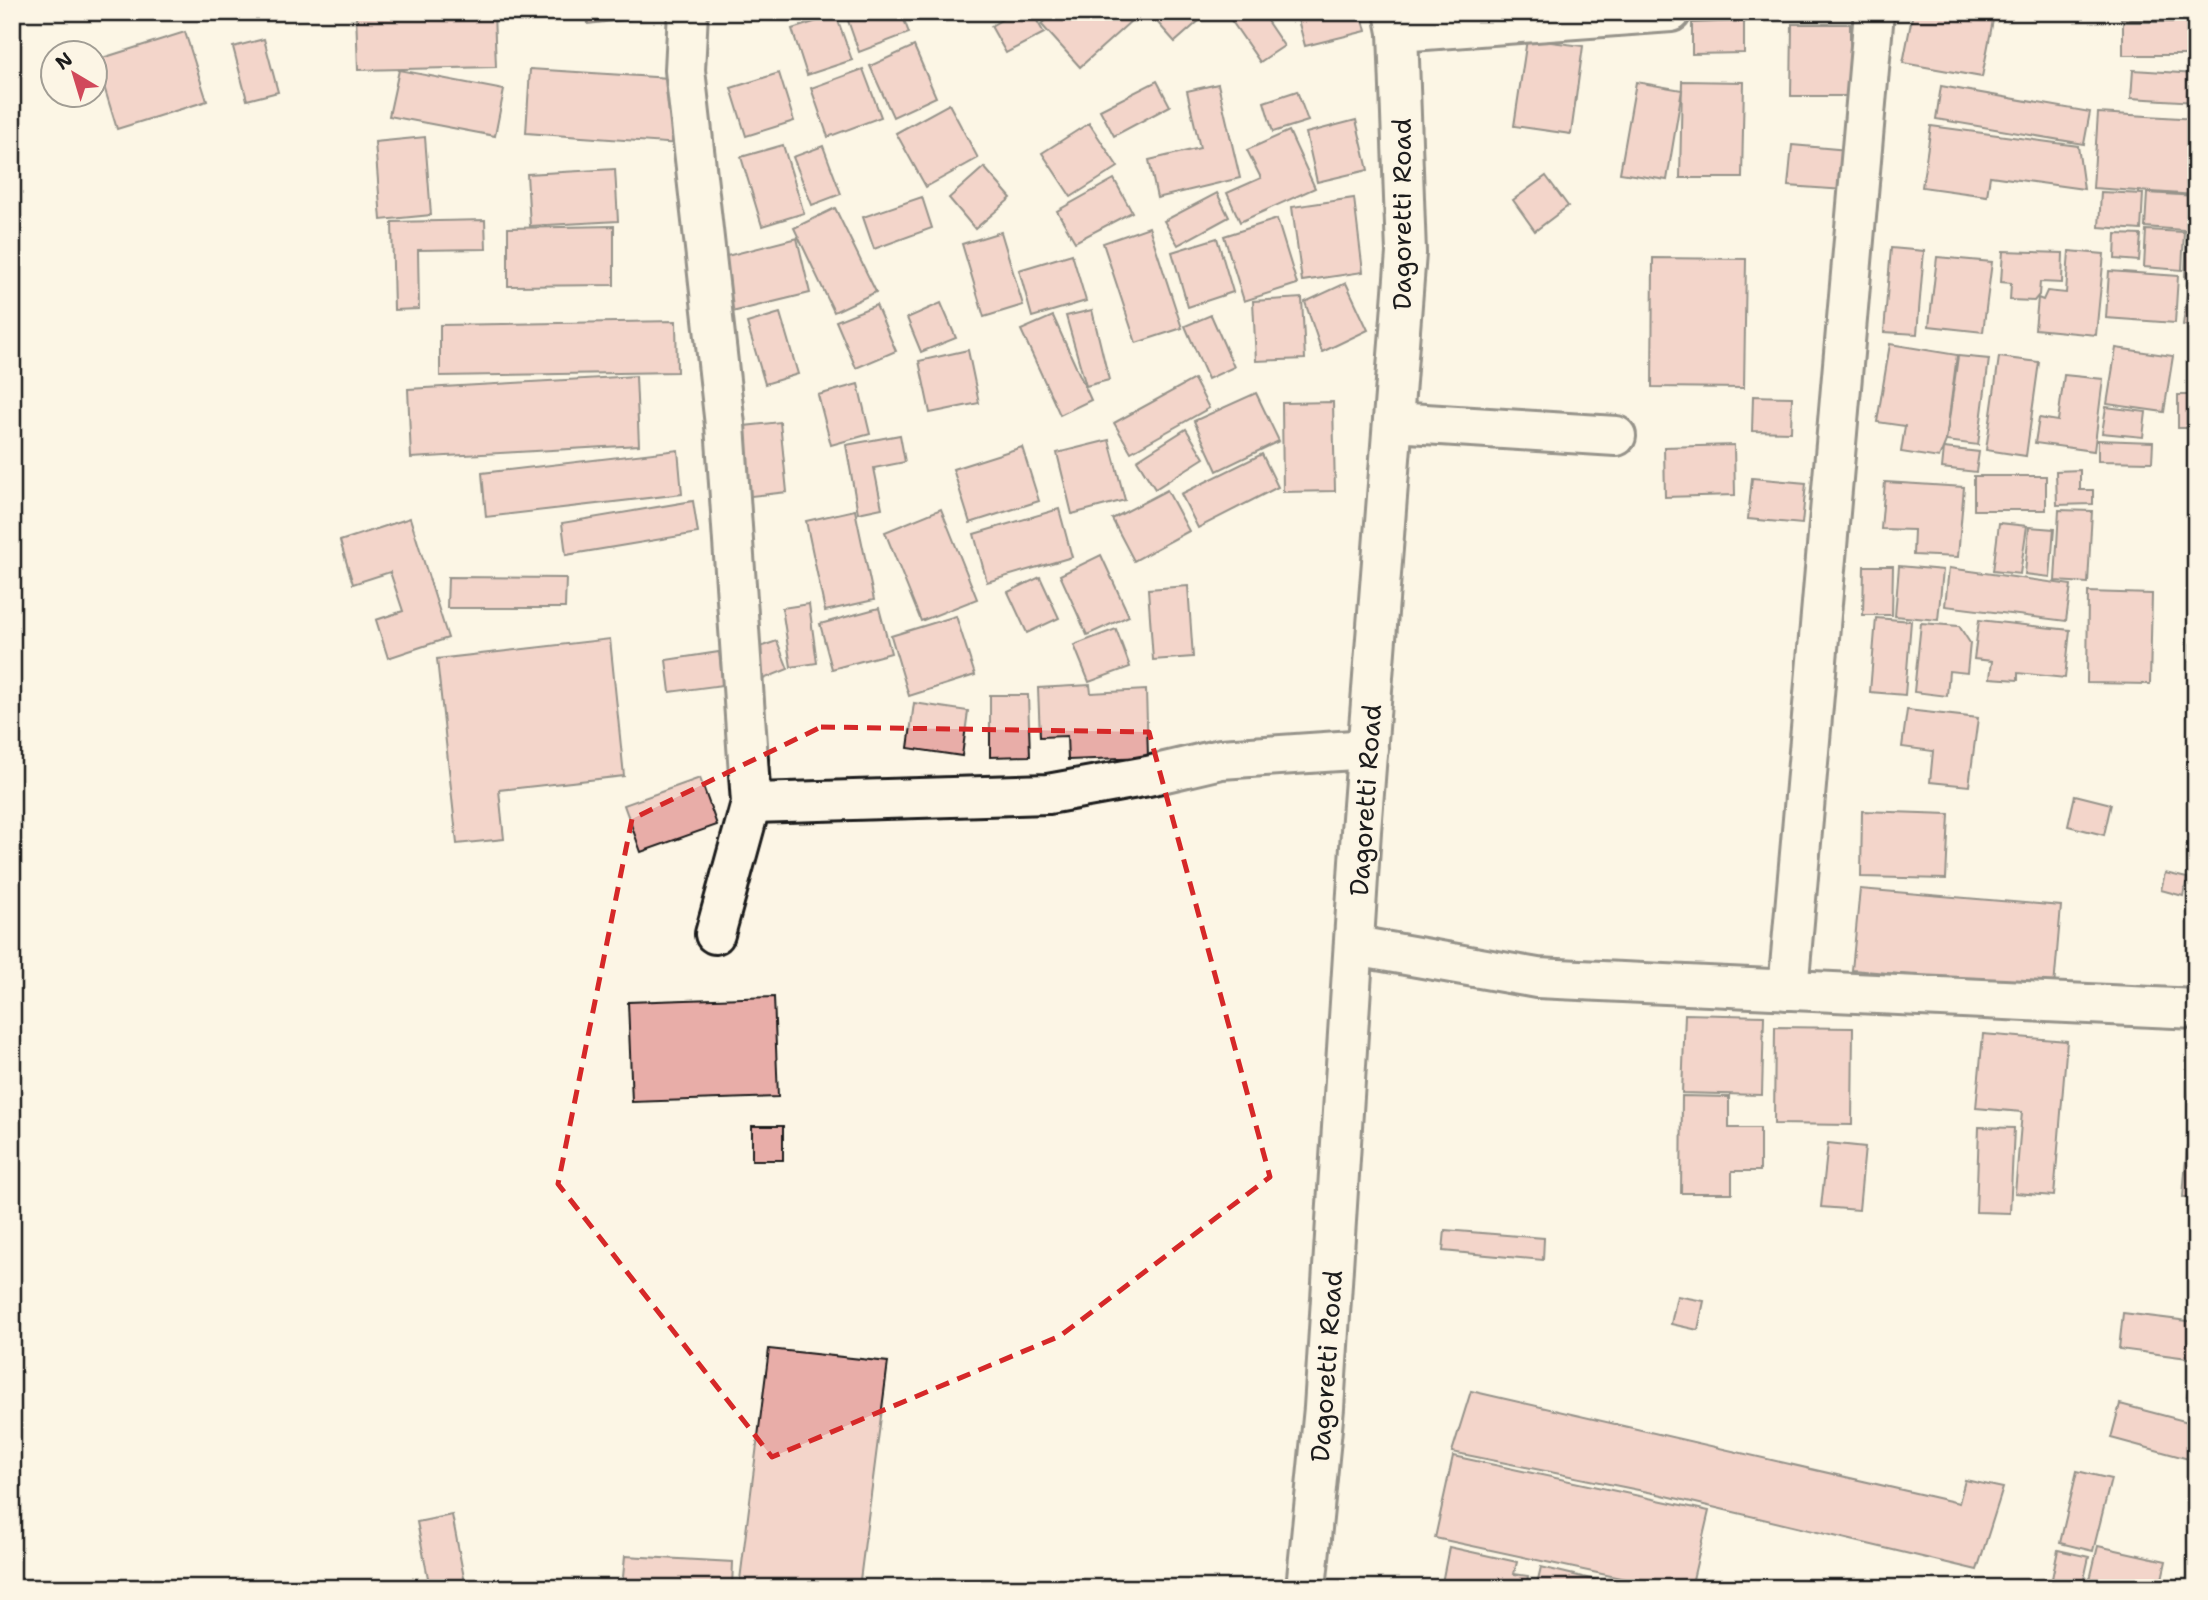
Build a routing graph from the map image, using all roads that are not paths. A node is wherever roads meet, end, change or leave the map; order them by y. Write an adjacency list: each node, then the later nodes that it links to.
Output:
1 (688, 12): 8 (street)
2 (1671, 12): 4 (street)
3 (1874, 12): 11 (street)
4 (1396, 22): 5 (street, Dagoretti Road)
5 (1393, 422): 6 (street); 7 (street, Dagoretti Road)
6 (1616, 436)
7 (1368, 749): 8 (street); 10 (street, Dagoretti Road)
8 (751, 803): 9 (street)
9 (715, 934)
10 (1355, 946): 11 (street); 13 (street, Dagoretti Road)
11 (1788, 990): 12 (street)
12 (2196, 1009)
13 (1306, 1588)

